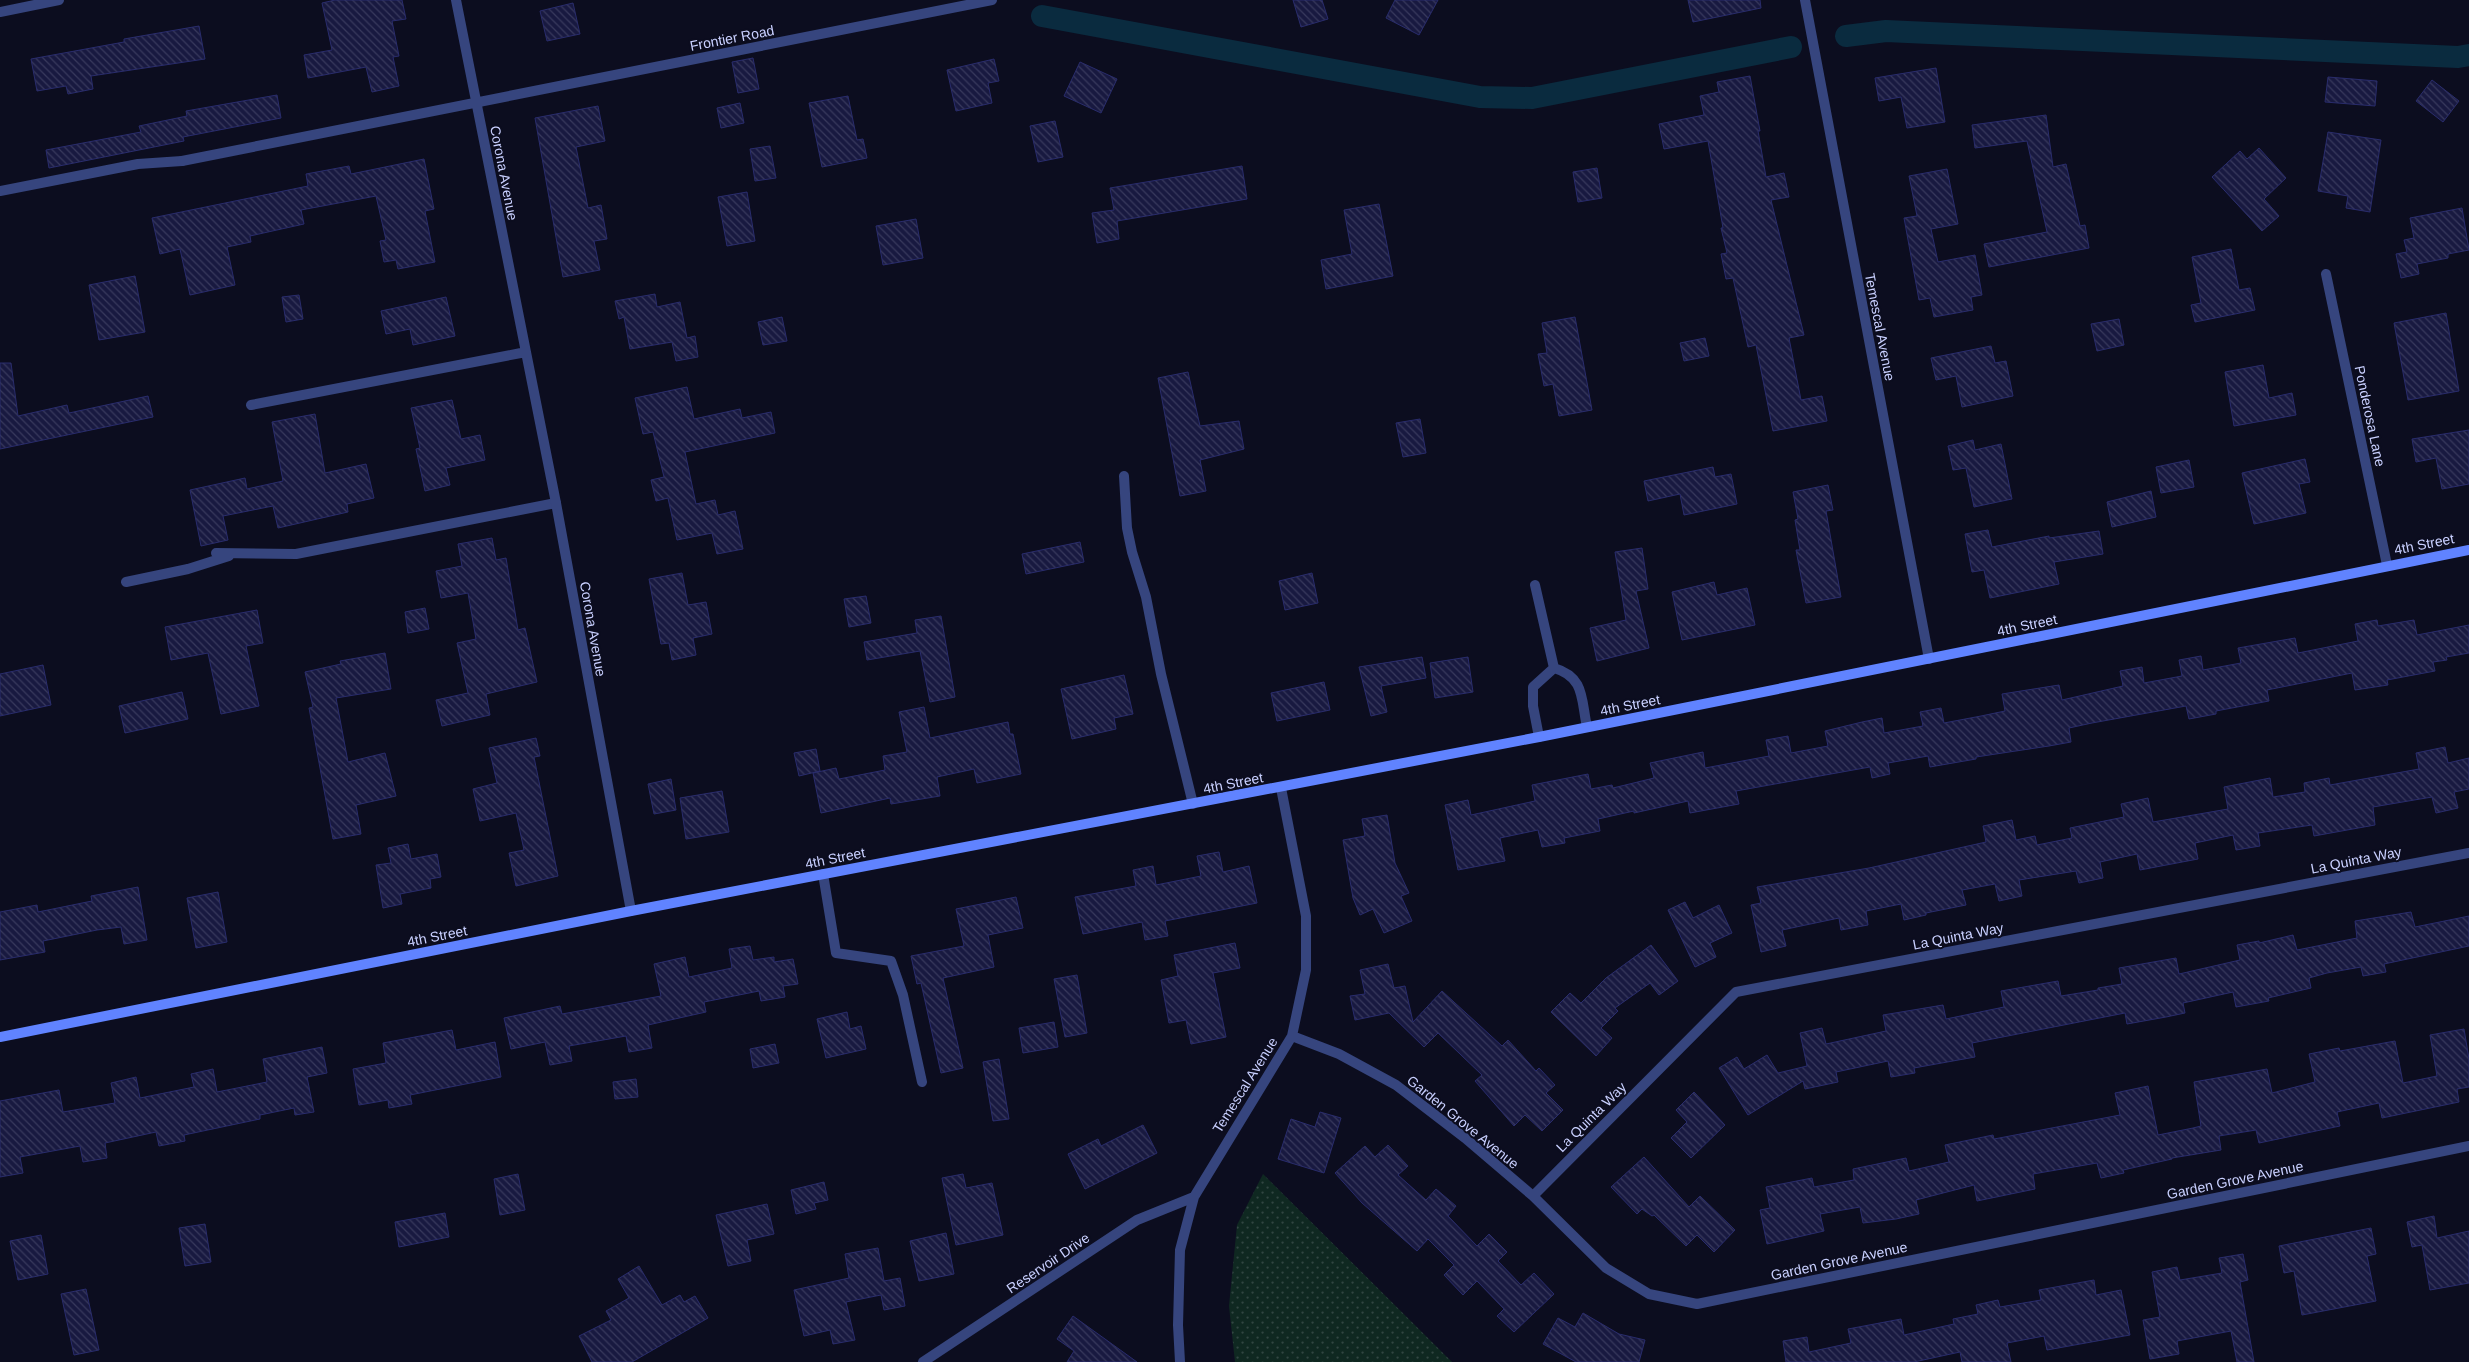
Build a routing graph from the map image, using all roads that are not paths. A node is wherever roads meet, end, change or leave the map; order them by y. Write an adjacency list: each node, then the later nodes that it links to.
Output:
1 (59, 0): 5 (street)
2 (456, 0): 6 (street, Corona Avenue)
3 (992, 0): 6 (street, Frontier Road)
4 (1805, 0): 19 (street, Temescal Avenue)
5 (0, 12)
6 (476, 104): 7 (street, Frontier Road); 9 (street, Corona Avenue)
7 (0, 190)
8 (2326, 274): 16 (street, Ponderosa Lane)
9 (526, 352): 10 (street); 12 (street, Corona Avenue)
10 (250, 405)
11 (1124, 476): 24 (street)
12 (556, 503): 15 (street); 27 (street, Corona Avenue)
13 (2469, 550): 16 (street, 4th Street)
14 (216, 553): 15 (street)
15 (237, 554): 17 (street)
16 (2387, 565): 19 (street, 4th Street)
17 (126, 582)
18 (1535, 585): 20 (street)
19 (1929, 659): 21 (street, 4th Street)
20 (1554, 668): 21 (street); 22 (street)
21 (1587, 727): 22 (street, 4th Street)
22 (1539, 737): 23 (street, 4th Street)
23 (1281, 788): 24 (street, 4th Street); 28 (street, Temescal Avenue)
24 (1193, 804): 26 (street, 4th Street)
25 (2469, 853): 32 (street, La Quinta Way)
26 (823, 874): 27 (street, 4th Street); 30 (street)
27 (631, 911): 29 (street, 4th Street)
28 (1292, 1036): 32 (street, Garden Grove Avenue); 33 (street, Temescal Avenue)
29 (0, 1037)
30 (922, 1082)
31 (2469, 1146): 32 (street, Garden Grove Avenue)
32 (1533, 1196)
33 (1194, 1197): 34 (street, Reservoir Drive); 35 (street, Temescal Avenue)
34 (923, 1362)
35 (1180, 1362)

